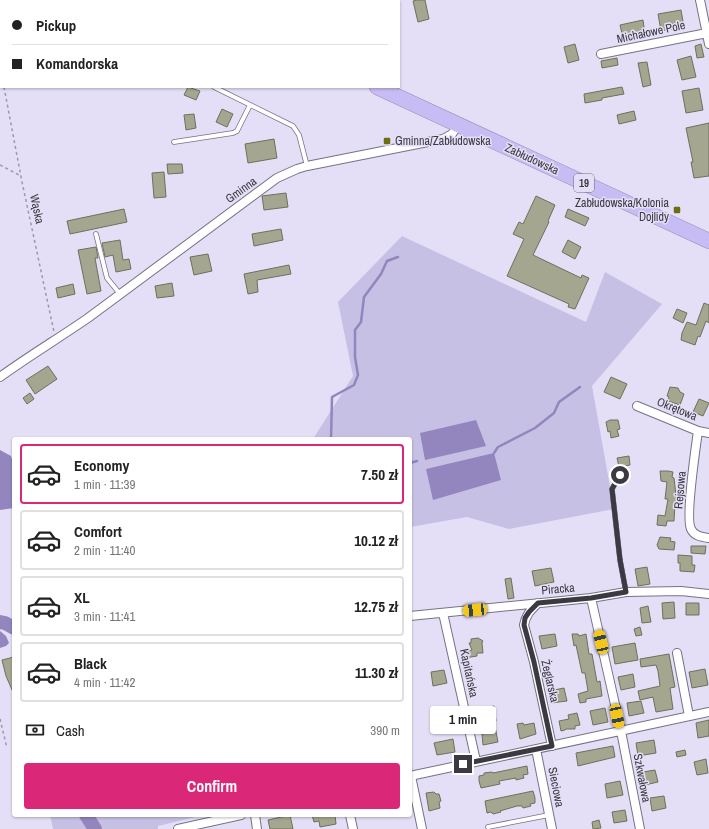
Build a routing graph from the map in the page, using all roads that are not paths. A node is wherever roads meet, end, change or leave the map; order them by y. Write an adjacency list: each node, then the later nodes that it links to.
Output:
1 (700, 0): 2 (street)
2 (707, 32): 3 (street); 4 (street, Michałowe Pole)
3 (709, 44)
4 (601, 54)
5 (216, 88): 7 (lane)
6 (379, 88): 8 (highway, Zabłudowska / 19)
7 (250, 105): 9 (lane); 10 (lane)
8 (459, 124): 10 (street, Gminna); 12 (highway, Zabłudowska / 19)
9 (174, 142)
10 (308, 166): 13 (street, Gminna)
11 (96, 234): 13 (lane)
12 (709, 241)
13 (120, 294): 14 (street, Gminna)
14 (0, 377)
15 (636, 406): 16 (street, Okrętowa)
16 (698, 431): 17 (street, Okrętowa); 19 (street, Rejsowa)
17 (709, 433)
18 (620, 475): 20 (lane)
19 (709, 538)
20 (626, 592): 21 (street, Piracka); 22 (street, Piracka)
21 (709, 594)
22 (591, 598): 23 (street, Piracka); 29 (street, Szkwałowa)
23 (538, 603): 24 (street, Piracka); 30 (street, Żeglarska)
24 (443, 613): 25 (street, Piracka); 32 (street, Kapitańska)
25 (412, 616)
26 (677, 653): 28 (street)
27 (709, 712): 28 (street)
28 (689, 716): 29 (street)
29 (621, 731): 30 (street); 45 (street, Szkwałowa)
30 (552, 746): 31 (street)
31 (536, 749): 32 (street); 35 (street, Sieciowa)
32 (476, 762): 33 (street)
33 (412, 776)
34 (412, 785): 43 (street)
35 (549, 815): 39 (lane); 44 (street, Sieciowa)
36 (232, 817): 40 (street)
37 (255, 817): 41 (street)
38 (350, 817): 42 (street)
39 (488, 827)
40 (178, 829)
41 (257, 829)
42 (353, 829)
43 (422, 829)
44 (552, 829)
45 (640, 829)

